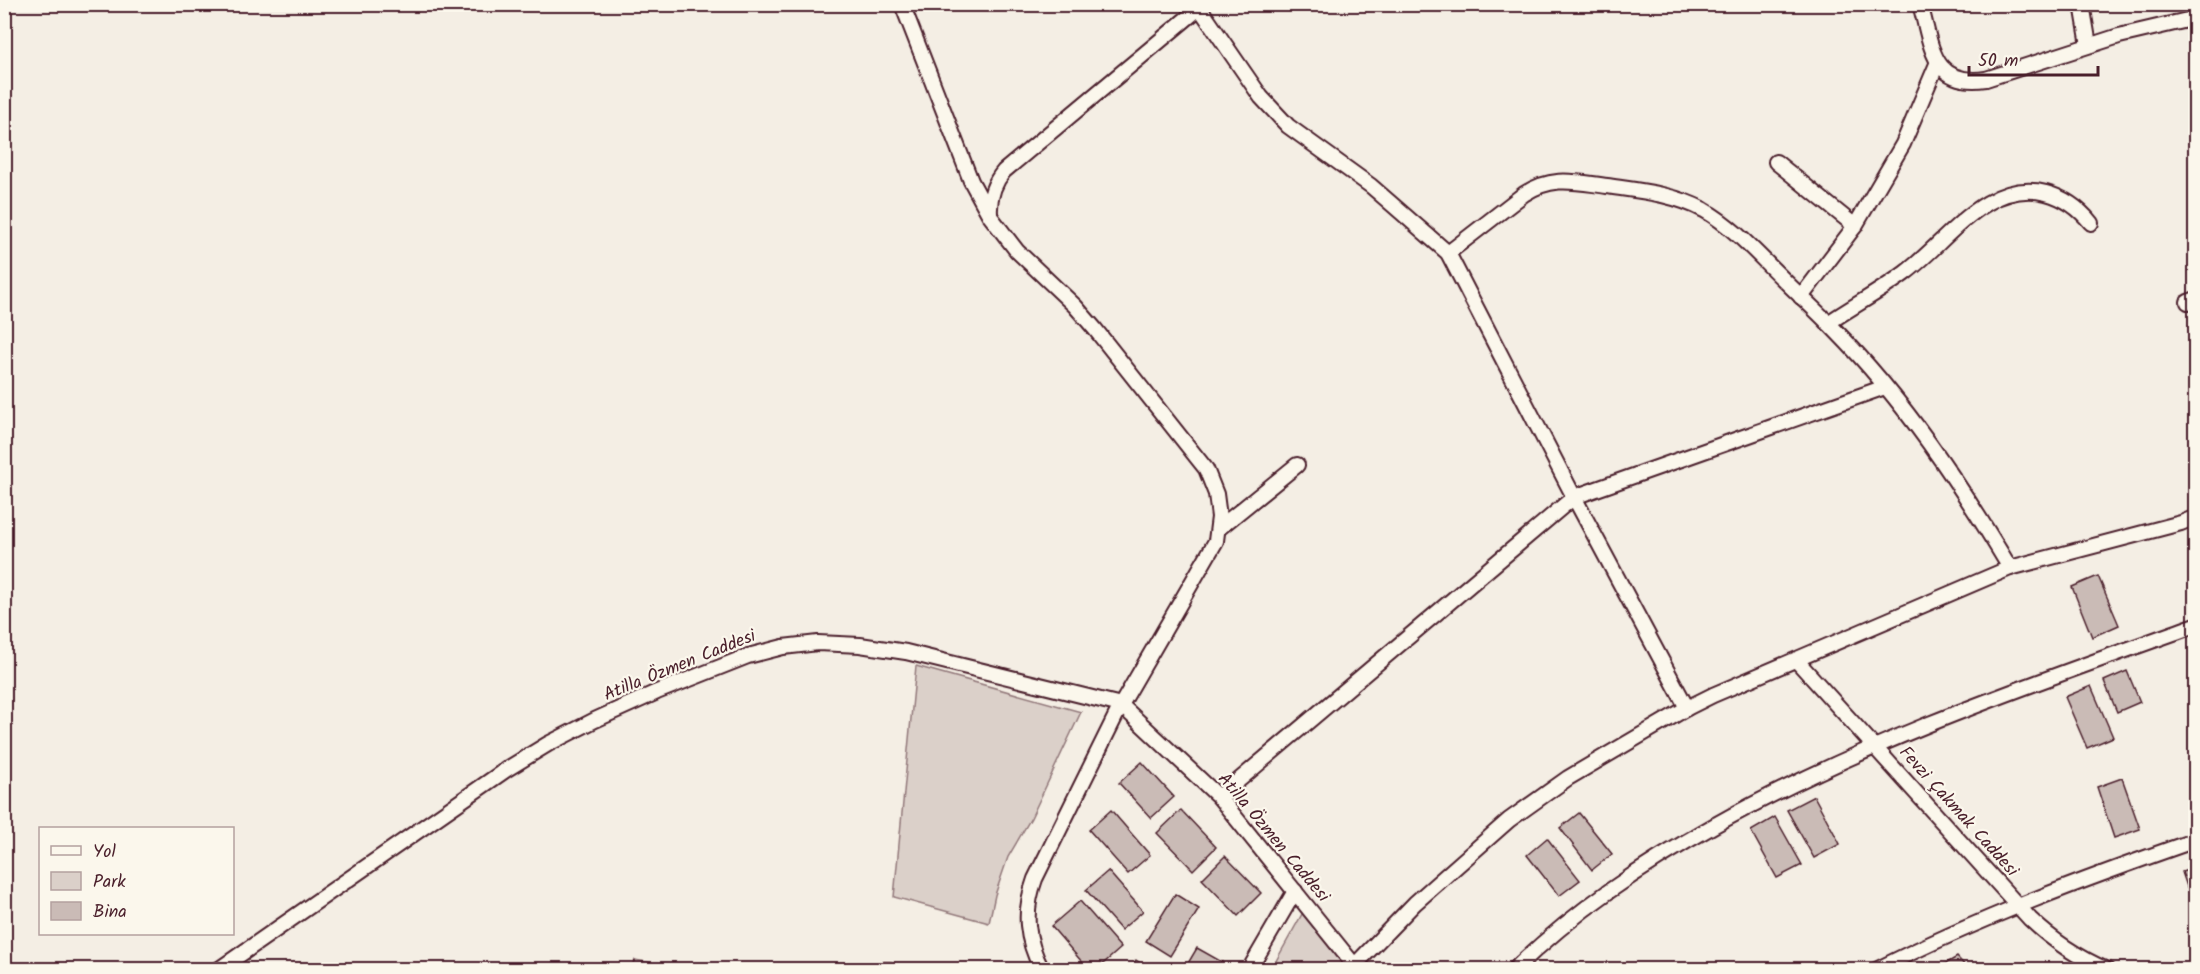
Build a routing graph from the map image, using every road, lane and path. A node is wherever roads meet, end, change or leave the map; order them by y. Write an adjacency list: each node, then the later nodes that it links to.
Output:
1 (902, 4): 9 (street)
2 (1920, 4): 7 (street)
3 (2082, 4): 6 (street)
4 (1201, 6): 9 (street); 12 (street)
5 (2196, 18): 6 (street)
6 (2089, 45): 7 (street)
7 (1937, 64): 11 (street)
8 (1776, 162): 11 (street)
9 (990, 216): 19 (street)
10 (2091, 223): 14 (street)
11 (1855, 226): 13 (street)
12 (1448, 253): 13 (street); 17 (street)
13 (1801, 297): 14 (street)
14 (1828, 323): 15 (street)
15 (1885, 387): 17 (street); 20 (street)
16 (1297, 465): 19 (street)
17 (1574, 497): 24 (street); 26 (street)
18 (2196, 517): 20 (street)
19 (1218, 529): 23 (street)
20 (2010, 568): 22 (street)
21 (2196, 626): 25 (street)
22 (1797, 661): 24 (street); 25 (street, Fevzi Çakmak Caddesi)
23 (1121, 705): 26 (street, Atilla Özmen Caddesi); 31 (street, Atilla Özmen Caddesi); 34 (street)
24 (1687, 708): 30 (street)
25 (1873, 747): 29 (street, Fevzi Çakmak Caddesi); 36 (street)
26 (1219, 797): 28 (street, Atilla Özmen Caddesi)
27 (2196, 840): 29 (street)
28 (1295, 891): 30 (street, Atilla Özmen Caddesi); 35 (street)
29 (2019, 906): 37 (street); 38 (street, Fevzi Çakmak Caddesi)
30 (1357, 967)
31 (218, 969)
32 (875, 969): 33 (street)
33 (890, 969)
34 (1042, 969)
35 (1249, 969)
36 (1514, 969)
37 (1876, 969)
38 (2107, 969)

